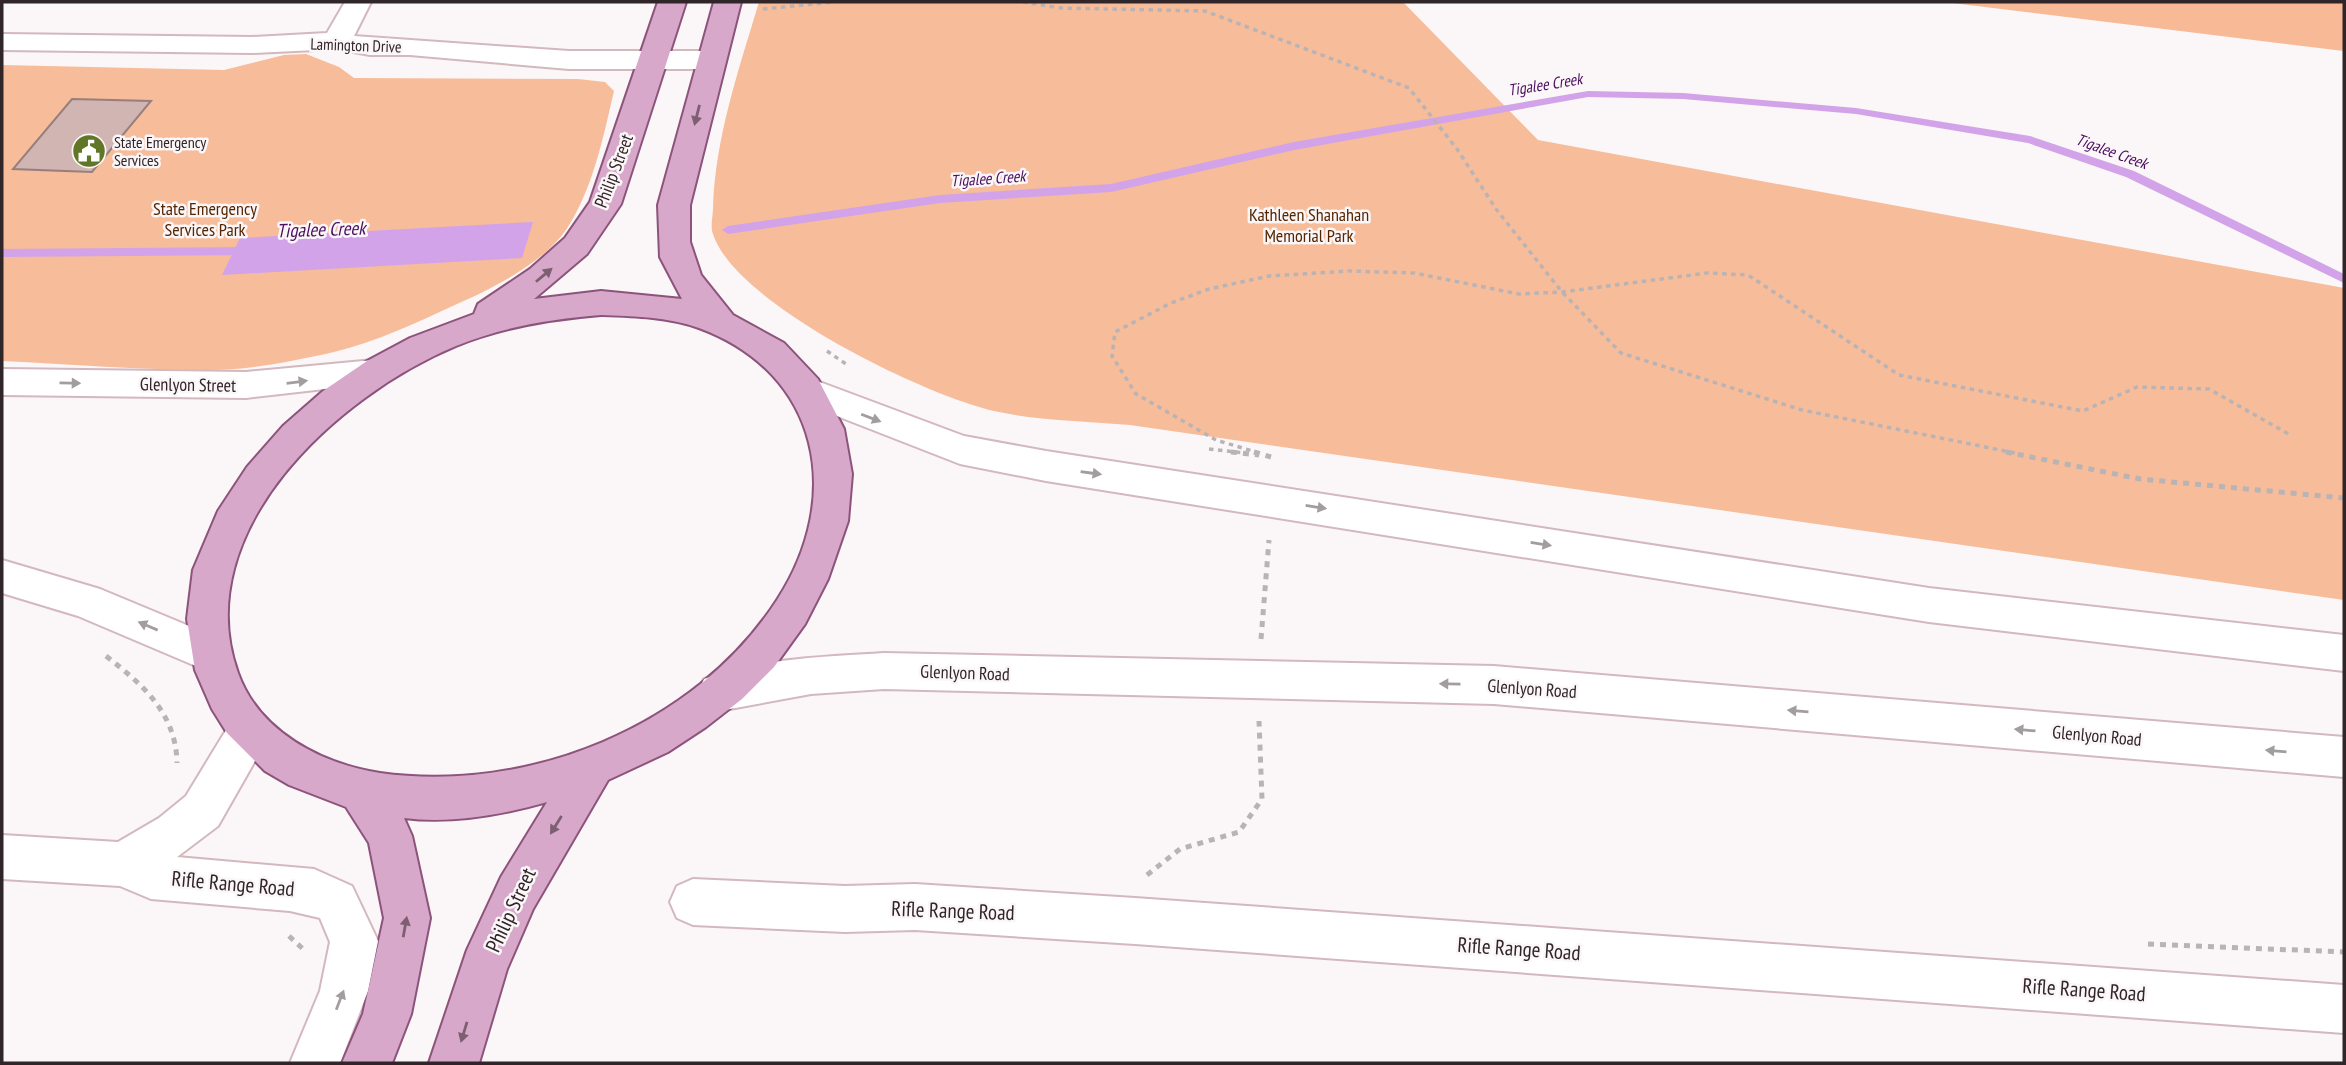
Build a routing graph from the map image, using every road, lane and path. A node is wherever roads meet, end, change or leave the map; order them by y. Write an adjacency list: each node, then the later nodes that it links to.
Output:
1 (358, 2): 6 (main road)
2 (672, 2): 9 (main road, Philip Street)
3 (834, 2): 5 (path)
4 (1023, 2): 10 (path)
5 (740, 6): 8 (main road)
6 (337, 41): 7 (main road, Lamington Drive); 9 (main road, Lamington Drive)
7 (2, 42)
8 (711, 60): 9 (main road, Lamington Drive); 11 (main road, one-way to 11)
9 (652, 62): 12 (main road, Philip Street, one-way to 9)
10 (1562, 292): 18 (path); 19 (path); 20 (path)
11 (720, 323): 12 (main road); 17 (main road)
12 (468, 328): 15 (main road)
13 (818, 344): 14 (path)
14 (856, 370)
15 (374, 373): 16 (main road, Glenlyon Street, one-way to 15); 24 (main road)
16 (2, 382)
17 (808, 391): 23 (main road, one-way to 23); 25 (main road)
18 (2292, 436)
19 (1196, 447)
20 (2344, 498)
21 (2, 577): 24 (main road, one-way to 21)
22 (102, 652): 29 (path)
23 (2344, 653)
24 (210, 654): 26 (main road)
25 (719, 692): 27 (main road, Glenlyon Road, one-way to 25); 28 (main road)
26 (249, 731): 30 (main road); 32 (main road)
27 (2344, 757)
28 (592, 768): 30 (main road); 37 (main road, Philip Street, one-way to 37)
29 (175, 774)
30 (361, 792): 36 (main road, one-way to 30)
31 (2, 858): 32 (main road, Rifle Range Road)
32 (123, 864): 35 (main road, Rifle Range Road, one-way to 32)
33 (693, 902): 34 (main road, Rifle Range Road)
34 (2344, 1009)
35 (315, 1063)
36 (367, 1063)
37 (454, 1063)

